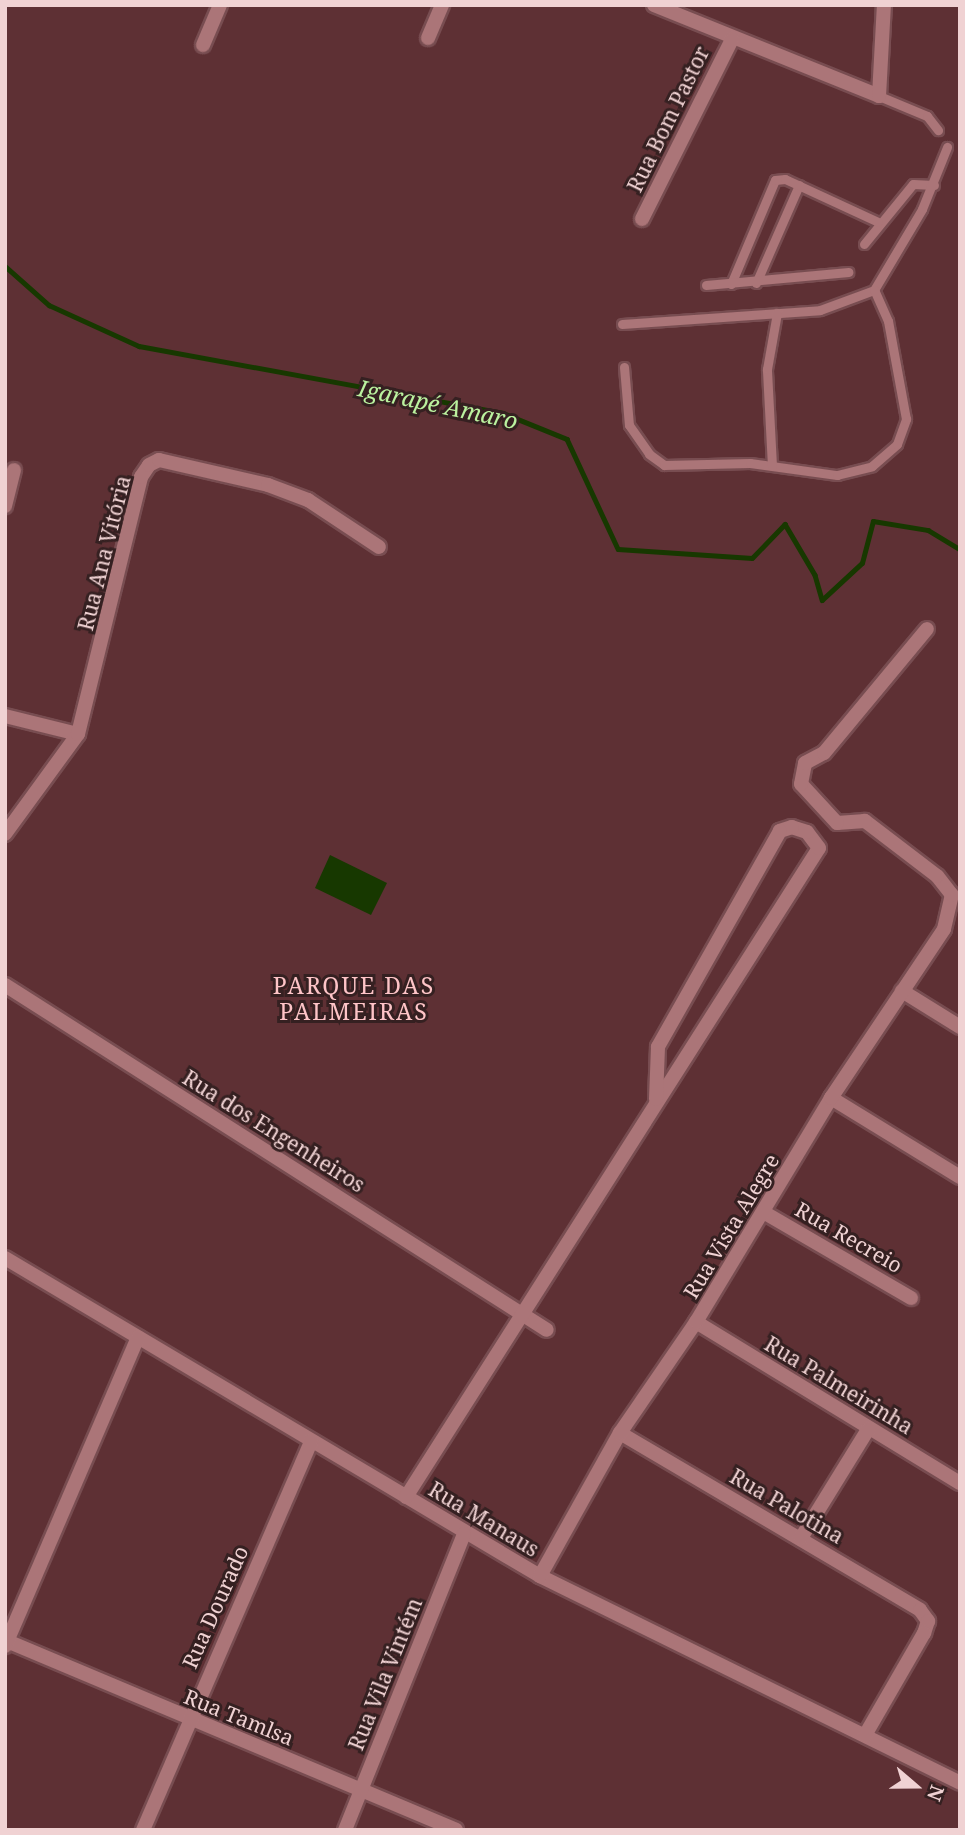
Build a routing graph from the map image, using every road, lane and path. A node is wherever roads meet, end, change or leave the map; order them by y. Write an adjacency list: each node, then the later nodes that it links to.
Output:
1 (220, 5): 8 (street)
2 (442, 5): 6 (street)
3 (654, 5): 5 (street)
4 (884, 5): 9 (street)
5 (689, 12): 7 (street)
6 (428, 38)
7 (732, 39): 9 (street); 14 (street, Rua Bom Pastor)
8 (203, 45)
9 (879, 96): 10 (lane)
10 (938, 130)
11 (947, 147): 13 (lane)
12 (799, 185): 15 (lane); 18 (lane); 19 (lane)
13 (934, 185): 15 (lane); 21 (lane)
14 (642, 219)
15 (878, 222): 16 (lane)
16 (864, 244)
17 (848, 272): 18 (lane)
18 (756, 283): 19 (lane)
19 (731, 284): 20 (lane)
20 (706, 285)
21 (874, 290): 22 (lane); 25 (lane)
22 (777, 313): 23 (lane); 25 (lane)
23 (622, 324)
24 (624, 367): 25 (lane)
25 (772, 466)
26 (14, 470): 27 (street)
27 (5, 506)
28 (379, 547): 31 (street, Rua Ana Vitória)
29 (927, 629): 34 (street, Rua Vista Alegre)
30 (5, 716): 31 (street)
31 (78, 734): 32 (street, Rua Ana Vitória)
32 (5, 834)
33 (5, 985): 42 (street, Rua dos Engenheiros)
34 (902, 991): 35 (street); 36 (street, Rua Vista Alegre)
35 (960, 1027)
36 (831, 1098): 38 (street); 39 (street, Rua Vista Alegre)
37 (656, 1099): 37 (street); 42 (street)
38 (960, 1177)
39 (765, 1213): 41 (street, Rua Recreio); 43 (street, Rua Vista Alegre)
40 (5, 1258): 45 (street, Rua Manaus)
41 (911, 1298)
42 (521, 1313): 44 (street, Rua dos Engenheiros); 50 (street)
43 (696, 1322): 46 (street, Rua Palmeirinha); 47 (street, Rua Vista Alegre)
44 (547, 1330)
45 (138, 1338): 48 (street, Rua Manaus); 54 (street)
46 (869, 1428): 49 (street, Rua Palmeirinha); 52 (street)
47 (620, 1433): 52 (street, Rua Palotina); 53 (street, Rua Vista Alegre)
48 (311, 1441): 50 (street, Rua Manaus); 55 (street, Rua Dourado)
49 (960, 1483)
50 (406, 1497): 51 (street, Rua Manaus)
51 (464, 1534): 53 (street, Rua Manaus); 58 (street, Rua Vila Vintém)
52 (801, 1538): 56 (street, Rua Palotina)
53 (540, 1576): 56 (street, Rua Manaus)
54 (6, 1644): 55 (street, Rua Tamlsa)
55 (188, 1720): 58 (street, Rua Tamlsa); 59 (street, Rua Dourado)
56 (865, 1735): 57 (street, Rua Manaus)
57 (960, 1783)
58 (361, 1789): 60 (street, Rua Vila Vintém); 61 (street, Rua Tamlsa)
59 (143, 1830)
60 (345, 1830)
61 (456, 1830)

